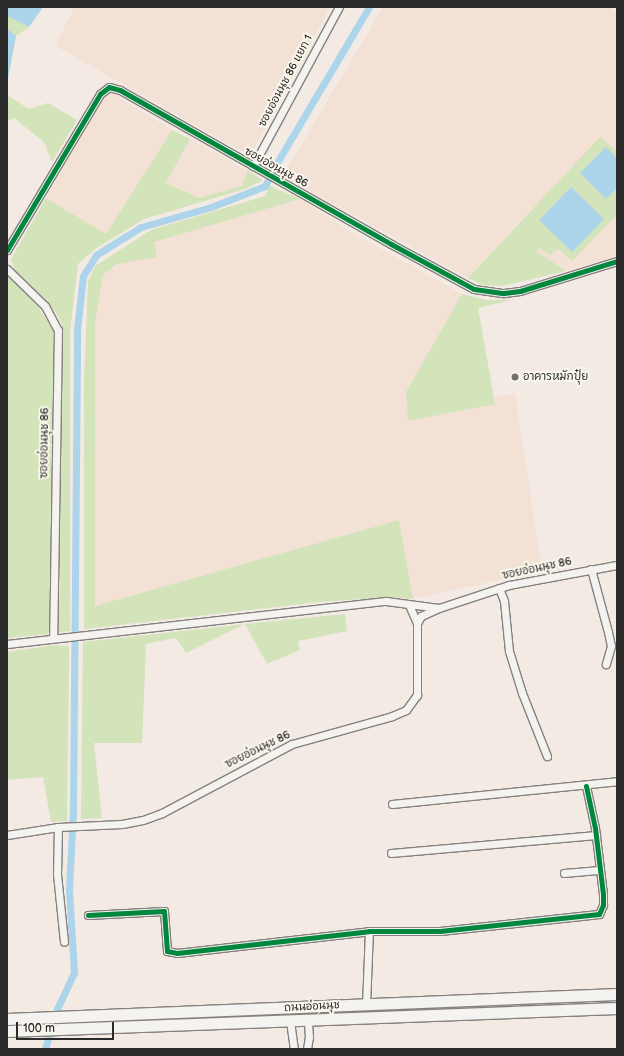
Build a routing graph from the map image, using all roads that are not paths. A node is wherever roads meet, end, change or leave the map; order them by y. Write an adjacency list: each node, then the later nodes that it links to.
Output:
1 (339, 7): 2 (street, ซอยอ่อนนุช 86 แยก 1)
2 (253, 166): 3 (street, ซอยอ่อนนุช 86); 4 (street, ซอยอ่อนนุช 86)
3 (7, 248)
4 (617, 261)
5 (7, 269): 12 (street, ซอยอ่อนนุช 86)
6 (617, 565): 7 (street, ซอยอ่อนนุช 86)
7 (591, 569): 8 (street, ซอยอ่อนนุช 86); 14 (street)
8 (499, 588): 10 (street, ซอยอ่อนนุช 86); 15 (street)
9 (409, 605): 10 (street, ซอยอ่อนนุช 86); 11 (street); 12 (street, ซอยอ่อนนุช 86)
10 (439, 608): 11 (street, ซอยอ่อนนุช 86)
11 (417, 623): 19 (street, ซอยอ่อนนุช 86)
12 (53, 638): 13 (street, ซอยอ่อนนุช 86)
13 (7, 644)
14 (606, 664)
15 (547, 756)
16 (617, 781): 17 (street)
17 (586, 786): 18 (street); 21 (street)
18 (392, 804)
19 (62, 827): 20 (street, ซอยอ่อนนุช 86); 27 (street)
20 (7, 835)
21 (596, 835): 22 (street); 23 (street)
22 (391, 853)
23 (600, 870): 24 (street); 26 (street)
24 (564, 873)
25 (88, 915): 26 (street)
26 (370, 931): 30 (street)
27 (64, 942)
28 (617, 994): 29 (main road, ถนนอ่อนนุช)
29 (527, 998): 30 (main road, ถนนอ่อนนุช); 32 (main road)
30 (366, 1005): 33 (main road, ถนนอ่อนนุช)
31 (617, 1008): 32 (main road, ถนนอ่อนนุช)
32 (528, 1012): 34 (main road, ถนนอ่อนนุช)
33 (7, 1019)
34 (308, 1020): 35 (main road, ถนนอ่อนนุช); 38 (street)
35 (290, 1021): 36 (main road, ถนนอ่อนนุช); 37 (street)
36 (7, 1031)
37 (294, 1048): 38 (street)
38 (308, 1048)

